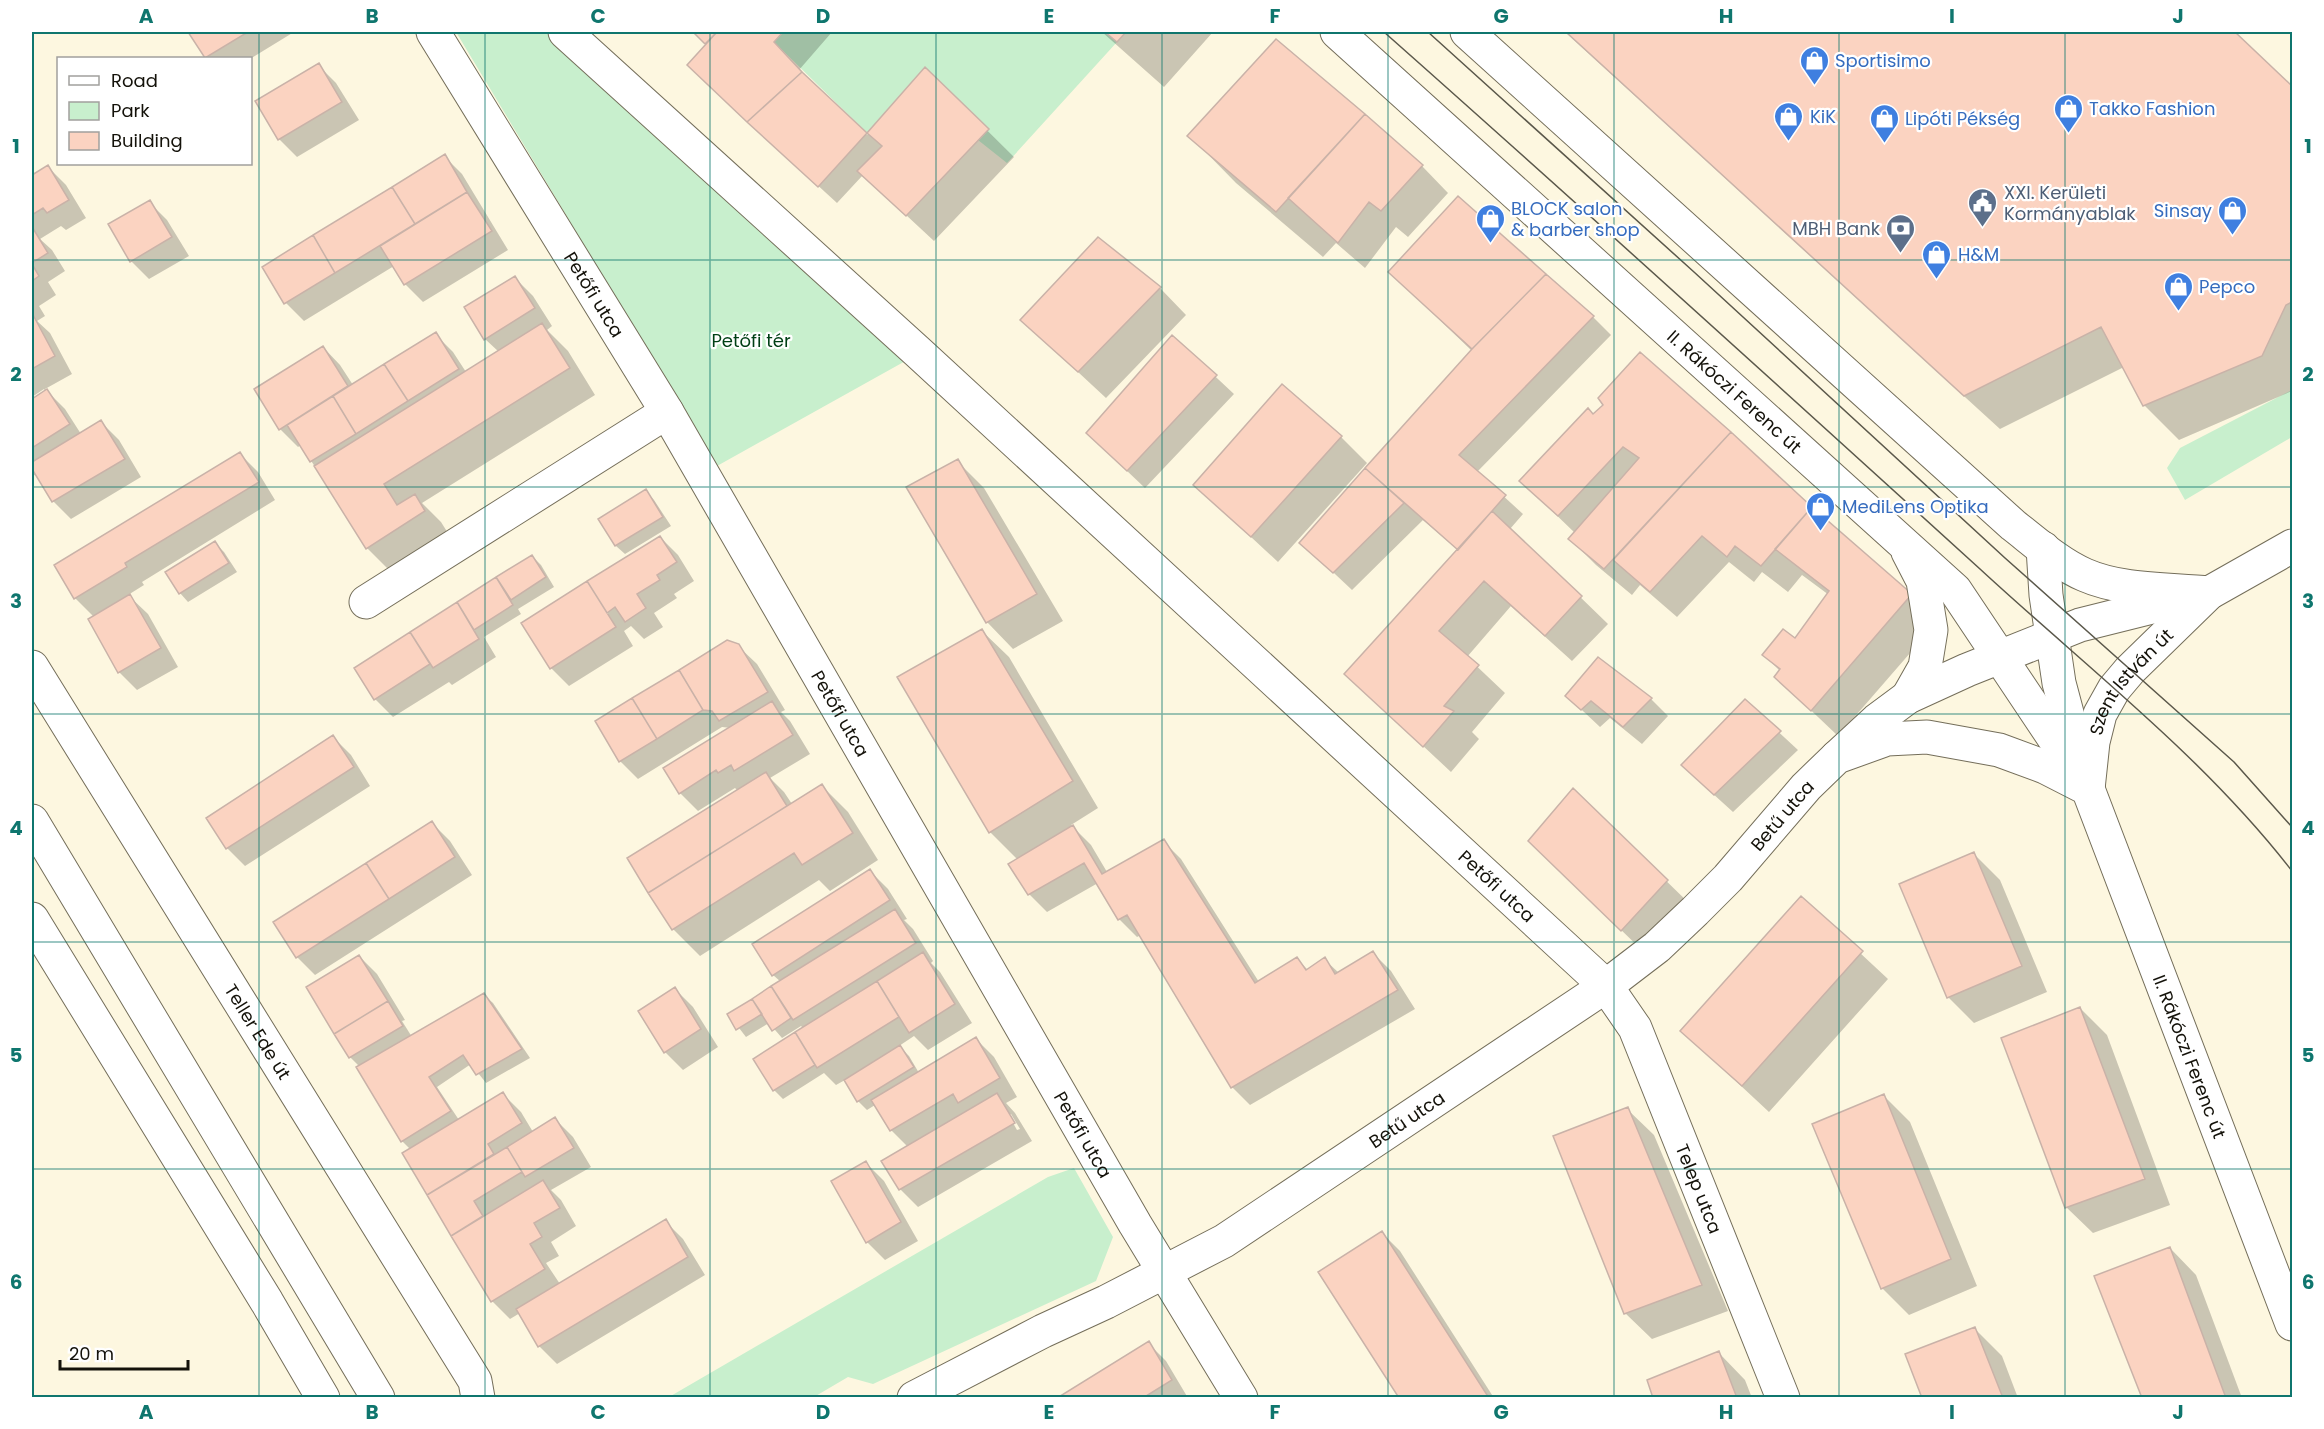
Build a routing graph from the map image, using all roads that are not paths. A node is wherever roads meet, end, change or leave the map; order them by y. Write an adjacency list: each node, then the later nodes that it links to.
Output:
1 (434, 32): 5 (street, Petőfi utca)
2 (566, 32): 19 (street, Petőfi utca)
3 (1337, 32): 6 (street, II. Rákóczi Ferenc út)
4 (1467, 32): 8 (street)
5 (667, 412): 10 (street); 20 (street, Petőfi utca)
6 (1903, 543): 12 (street, II. Rákóczi Ferenc út); 14 (street)
7 (2292, 546): 9 (street, Szent István út)
8 (2043, 548): 9 (street); 11 (street, II. Rákóczi Ferenc út)
9 (2209, 593): 11 (street, Szent István út); 16 (street, Szent István út)
10 (366, 602)
11 (2053, 635): 12 (street, Betű utca); 16 (street, II. Rákóczi Ferenc út)
12 (2001, 657): 14 (street, Betű utca); 16 (street, II. Rákóczi Ferenc út)
13 (32, 667): 24 (street, Teller Ede út)
14 (1908, 697): 15 (street, Betű utca)
15 (1837, 758): 16 (street, Betű utca); 19 (street, Betű utca)
16 (2088, 789): 21 (street, II. Rákóczi Ferenc út)
17 (32, 821): 23 (street)
18 (32, 919): 22 (street)
19 (1606, 986): 20 (street, Betű utca); 27 (street, Telep utca)
20 (1165, 1273): 25 (street, Betű utca); 26 (street, Petőfi utca)
21 (2292, 1324)
22 (323, 1398)
23 (378, 1398)
24 (478, 1398)
25 (914, 1398)
26 (1241, 1398)
27 (1783, 1398)

